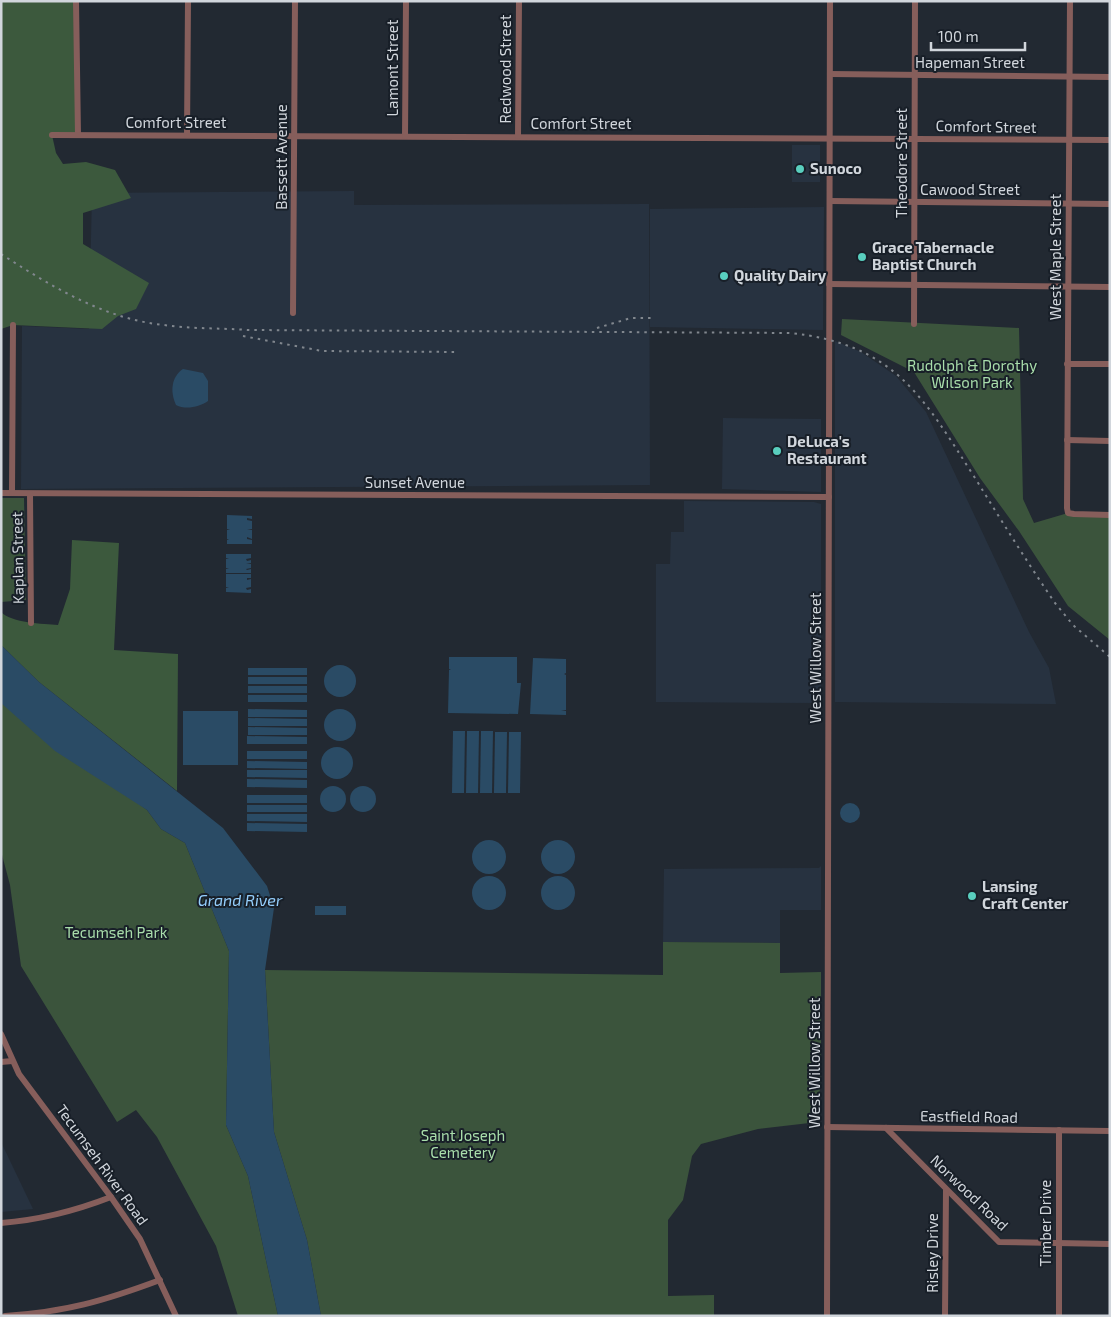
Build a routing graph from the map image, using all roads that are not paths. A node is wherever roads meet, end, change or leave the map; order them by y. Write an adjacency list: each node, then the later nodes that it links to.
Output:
1 (76, 1): 14 (street)
2 (188, 1): 15 (street)
3 (295, 1): 16 (street, Bassett Avenue)
4 (406, 1): 17 (street, Lamont Street)
5 (519, 1): 18 (street, Redwood Street)
6 (830, 1): 9 (street, West Willow Street)
7 (915, 1): 10 (street, Theodore Street)
8 (1070, 1): 11 (street, West Maple Street)
9 (830, 74): 10 (street, Hapeman Street); 19 (street, West Willow Street)
10 (914, 75): 11 (street, Hapeman Street); 20 (street, Theodore Street)
11 (1070, 76): 12 (street, Hapeman Street); 21 (street, West Maple Street)
12 (1110, 76)
13 (52, 135): 14 (street, Comfort Street)
14 (78, 135): 15 (street, Comfort Street)
15 (188, 135): 16 (street, Comfort Street)
16 (295, 136): 17 (street, Comfort Street); 31 (street, Bassett Avenue)
17 (405, 136): 18 (street, Comfort Street)
18 (518, 136): 19 (street, Comfort Street)
19 (830, 138): 20 (street, Comfort Street); 23 (street, West Willow Street)
20 (914, 138): 21 (street, Comfort Street); 24 (street, Theodore Street)
21 (1069, 140): 22 (street, Comfort Street); 25 (street, West Maple Street)
22 (1110, 140)
23 (830, 201): 24 (street, Cawood Street); 27 (street, West Willow Street)
24 (914, 202): 25 (street, Cawood Street); 28 (street, Theodore Street)
25 (1068, 203): 26 (street, Cawood Street); 29 (street, West Maple Street)
26 (1110, 204)
27 (829, 284): 28 (street); 41 (street, West Willow Street)
28 (914, 285): 29 (street); 32 (street, Theodore Street)
29 (1068, 286): 30 (street); 34 (street, West Maple Street)
30 (1110, 286)
31 (293, 313)
32 (914, 324)
33 (12, 325): 39 (street)
34 (1067, 364): 35 (street); 36 (street, West Maple Street)
35 (1110, 364)
36 (1067, 440): 37 (street); 42 (street, West Maple Street)
37 (1110, 441)
38 (1, 493): 39 (street, Sunset Avenue)
39 (12, 493): 40 (street, Sunset Avenue)
40 (30, 494): 41 (street, Sunset Avenue); 43 (street, Kaplan Street)
41 (829, 497): 47 (street, West Willow Street)
42 (1110, 515)
43 (31, 623)
44 (1, 1034): 45 (street, Tecumseh River Road)
45 (12, 1061): 46 (street); 52 (street, Tecumseh River Road)
46 (1, 1062)
47 (827, 1127): 48 (street, Eastfield Road); 59 (street, West Willow Street)
48 (886, 1128): 49 (street, Eastfield Road); 51 (street, Norwood Road)
49 (1059, 1130): 50 (street, Eastfield Road); 54 (street, Timber Drive)
50 (1110, 1131)
51 (946, 1190): 54 (street, Norwood Road); 60 (street, Risley Drive)
52 (111, 1198): 53 (street); 56 (street, Tecumseh River Road)
53 (1, 1223)
54 (1059, 1244): 55 (street, Norwood Road); 61 (street, Timber Drive)
55 (1110, 1244)
56 (160, 1280): 57 (street); 58 (street, Tecumseh River Road)
57 (5, 1316)
58 (176, 1316)
59 (827, 1316)
60 (945, 1316)
61 (1059, 1316)

